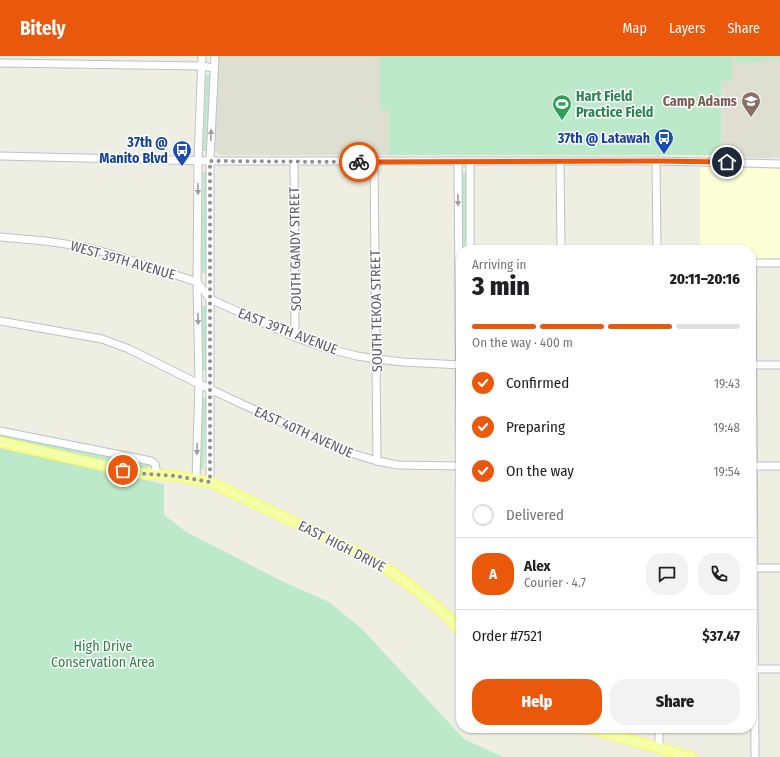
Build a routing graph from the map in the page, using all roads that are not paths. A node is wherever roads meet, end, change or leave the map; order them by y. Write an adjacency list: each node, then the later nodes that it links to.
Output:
1 (202, 56): 4 (street)
2 (215, 56): 5 (street)
3 (0, 63): 4 (street)
4 (202, 66): 5 (street); 7 (street)
5 (214, 68): 8 (street, one-way to 5)
6 (0, 156): 7 (street)
7 (198, 160): 8 (street); 23 (street, one-way to 23)
8 (210, 161): 13 (street); 24 (street)
9 (458, 161): 10 (street); 14 (street); 17 (street, one-way to 17)
10 (470, 161): 11 (street); 18 (street)
11 (560, 161): 12 (street); 19 (street)
12 (656, 161): 15 (street); 20 (street)
13 (294, 162): 14 (street); 26 (street, SOUTH GANDY STREET)
14 (374, 162): 27 (street, SOUTH TEKOA STREET)
15 (780, 164)
16 (0, 237): 23 (street, WEST 39TH AVENUE)
17 (459, 245)
18 (470, 245)
19 (561, 245)
20 (657, 245)
21 (756, 263): 22 (street)
22 (780, 263)
23 (197, 282): 24 (street, EAST 39TH AVENUE); 31 (street, one-way to 31)
24 (210, 299): 26 (street, EAST 39TH AVENUE); 32 (street)
25 (0, 320): 31 (street, EAST 40TH AVENUE)
26 (295, 337): 27 (street, EAST 39TH AVENUE)
27 (377, 359): 28 (street, EAST 39TH AVENUE); 35 (street, SOUTH TEKOA STREET)
28 (456, 365)
29 (756, 365): 30 (street)
30 (780, 366)
31 (199, 384): 32 (street, EAST 40TH AVENUE); 40 (street, one-way to 40)
32 (210, 389): 35 (street, EAST 40TH AVENUE); 41 (street)
33 (0, 431): 39 (street)
34 (0, 442): 39 (main road, EAST HIGH DRIVE)
35 (377, 461): 36 (street, EAST 40TH AVENUE)
36 (456, 466)
37 (756, 466): 38 (street)
38 (780, 466)
39 (157, 474): 40 (main road, EAST HIGH DRIVE)
40 (196, 479): 41 (main road, EAST HIGH DRIVE)
41 (210, 482): 44 (main road, EAST HIGH DRIVE)
42 (756, 568): 43 (street)
43 (780, 568)
44 (456, 626)
45 (756, 669): 46 (street)
46 (780, 669)
47 (606, 733): 50 (main road)
48 (659, 733): 50 (street)
49 (754, 733): 52 (street)
50 (659, 748): 51 (main road)
51 (691, 757)
52 (754, 757)

